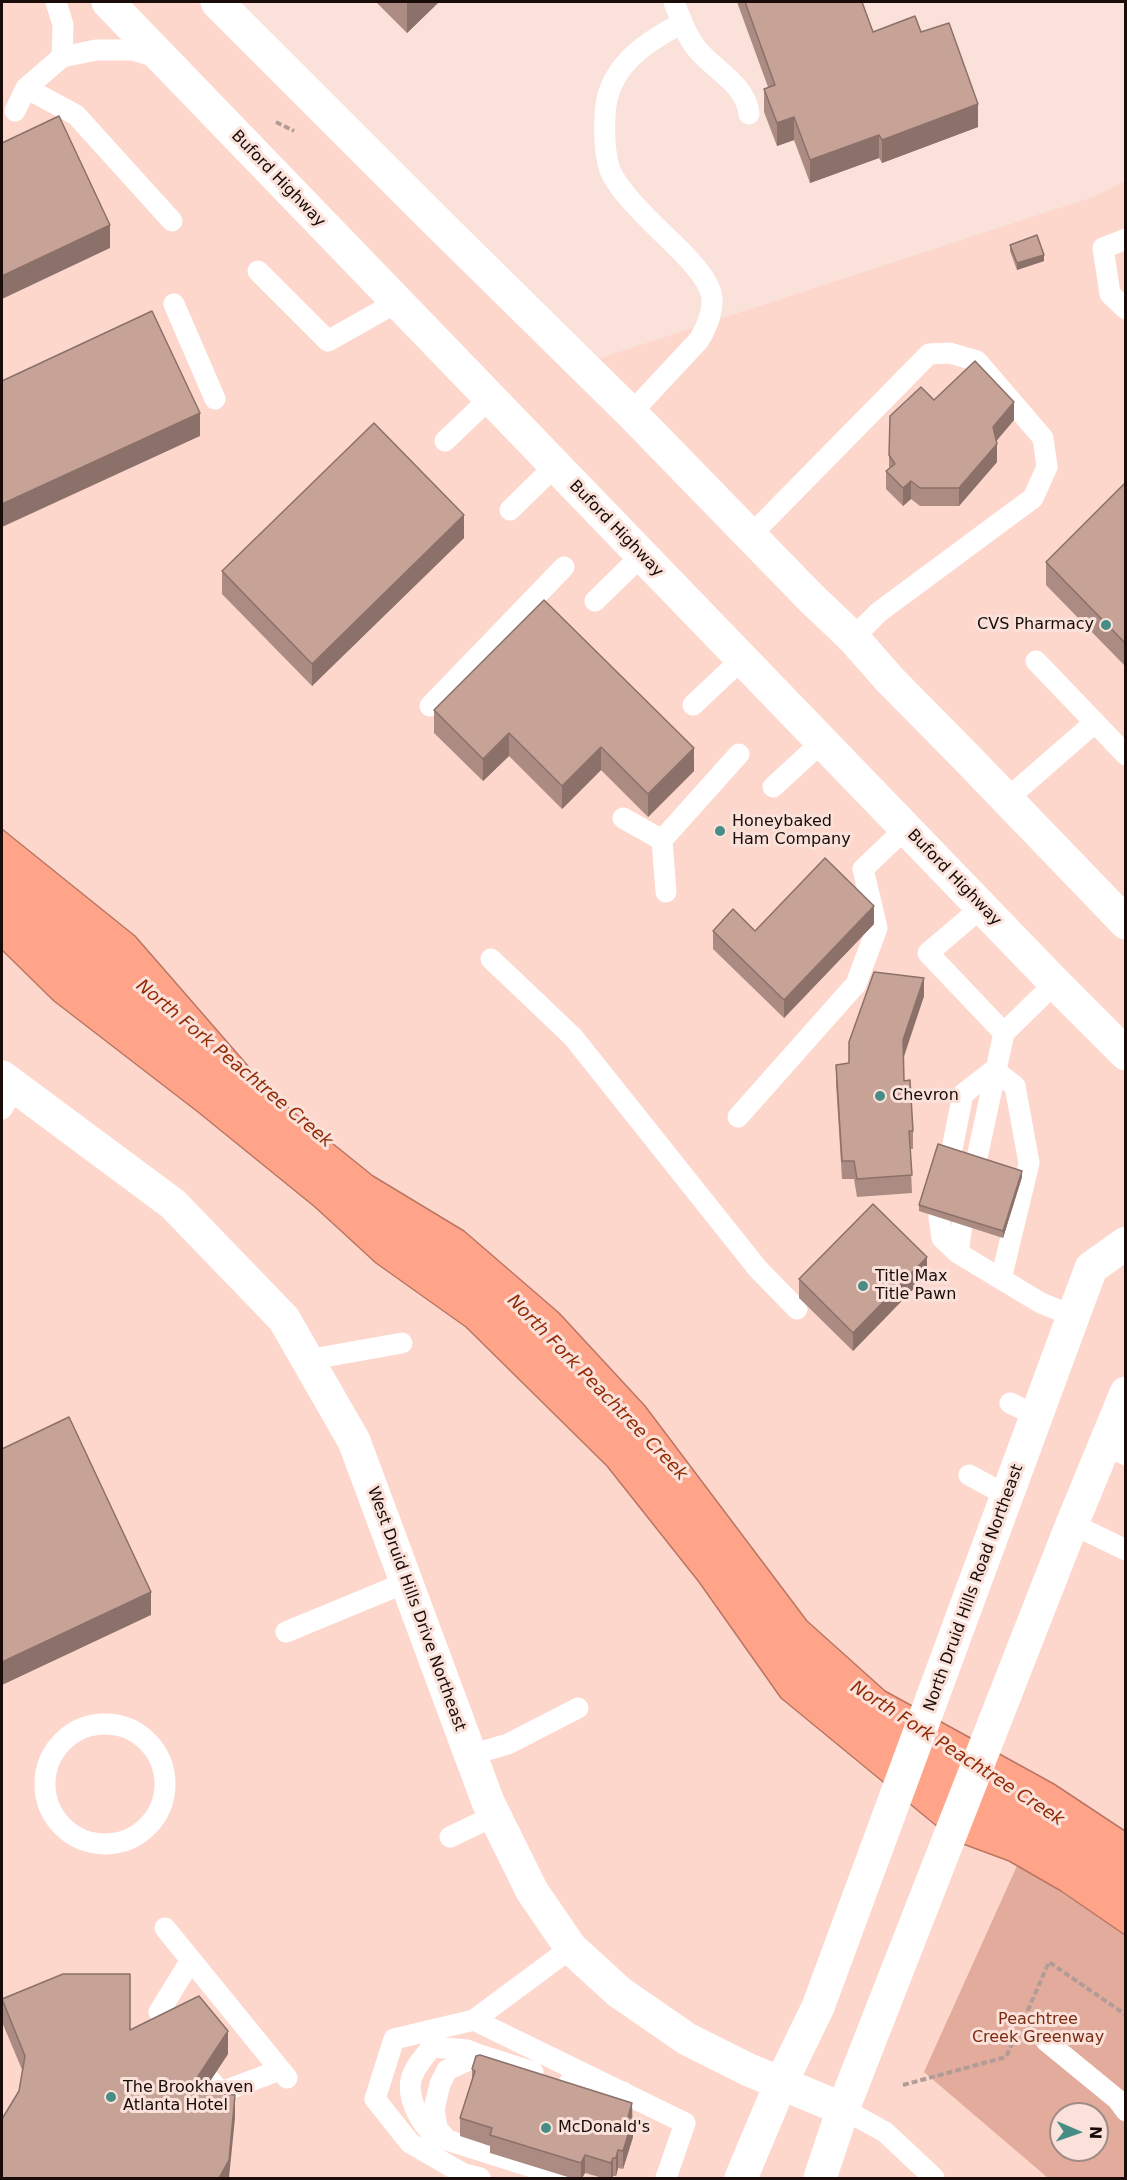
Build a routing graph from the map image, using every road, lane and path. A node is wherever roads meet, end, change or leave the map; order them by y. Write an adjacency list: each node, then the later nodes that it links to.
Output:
1 (56, 2): 6 (lane)
2 (108, 2): 7 (main road, Buford Highway)
3 (217, 2): 21 (main road)
4 (674, 2): 5 (lane)
5 (682, 23): 10 (lane); 21 (lane)
6 (62, 57): 7 (lane); 8 (lane)
7 (163, 59): 16 (main road, Buford Highway)
8 (26, 88): 9 (lane); 13 (lane)
9 (15, 111)
10 (749, 114)
11 (275, 121): 12 (path)
12 (300, 135)
13 (172, 221)
14 (1125, 239): 18 (lane)
15 (258, 271): 16 (lane)
16 (397, 302): 19 (main road, Buford Highway)
17 (174, 304): 20 (lane)
18 (1125, 309)
19 (490, 398): 22 (lane); 23 (main road, Buford Highway)
20 (215, 399)
21 (631, 412): 25 (main road)
22 (444, 441)
23 (555, 465): 24 (lane); 26 (main road, Buford Highway)
24 (510, 510)
25 (751, 535): 29 (main road); 29 (lane)
26 (642, 555): 28 (lane); 30 (main road, Buford Highway)
27 (564, 567): 33 (lane)
28 (595, 601)
29 (853, 638): 39 (main road)
30 (742, 659): 32 (lane); 35 (main road, Buford Highway)
31 (1036, 661): 34 (lane)
32 (693, 705)
33 (430, 706)
34 (1094, 724): 37 (lane); 39 (lane)
35 (822, 742): 38 (lane); 41 (main road, Buford Highway)
36 (739, 754): 42 (lane)
37 (1125, 755)
38 (773, 788)
39 (1008, 799): 45 (main road)
40 (623, 818): 42 (lane)
41 (906, 828): 44 (main road, Buford Highway); 52 (lane)
42 (662, 840): 43 (lane)
43 (666, 892)
44 (981, 907): 47 (main road, Buford Highway); 48 (lane)
45 (1119, 912)
46 (491, 959): 60 (lane)
47 (1055, 983): 48 (lane); 49 (main road, Buford Highway)
48 (1004, 1033): 50 (lane)
49 (1125, 1054)
50 (994, 1070): 53 (lane); 54 (lane); 59 (lane)
51 (6, 1091): 63 (main road, West Druid Hills Drive Northeast)
52 (738, 1117)
53 (951, 1154)
54 (976, 1162)
55 (939, 1217): 58 (lane)
56 (962, 1224): 58 (lane)
57 (1125, 1243): 61 (main road, North Druid Hills Road Northeast)
58 (958, 1253): 59 (lane)
59 (1001, 1279): 61 (lane)
60 (797, 1309)
61 (1073, 1316): 67 (main road, North Druid Hills Road Northeast)
62 (402, 1343): 63 (lane)
63 (308, 1360): 70 (main road, West Druid Hills Drive Northeast)
64 (1125, 1393): 65 (main road)
65 (1115, 1449): 68 (main road)
66 (969, 1474): 67 (lane)
67 (1008, 1496): 86 (main road, North Druid Hills Road Northeast)
68 (1072, 1524): 69 (lane); 89 (main road)
69 (1125, 1550)
70 (406, 1582): 71 (lane); 74 (main road, West Druid Hills Drive Northeast)
71 (286, 1632)
72 (578, 1708): 74 (lane)
73 (127, 1727): 73 (lane)
74 (470, 1755): 75 (main road, West Druid Hills Drive Northeast)
75 (494, 1816): 76 (lane); 78 (main road, West Druid Hills Drive Northeast)
76 (450, 1837)
77 (165, 1928): 79 (lane)
78 (571, 1948): 81 (lane); 86 (main road, West Druid Hills Drive Northeast)
79 (191, 1960): 82 (lane); 85 (lane)
80 (1125, 2015): 87 (path)
81 (474, 2020): 88 (lane); 92 (lane)
82 (172, 2032)
83 (1046, 2041): 90 (lane)
84 (480, 2055): 88 (lane); 91 (lane); 91 (lane)
85 (211, 2081)
86 (781, 2083): 89 (main road, West Druid Hills Drive Northeast); 95 (main road, North Druid Hills Road Northeast)
87 (903, 2085)
88 (623, 2092): 94 (lane)
89 (843, 2109): 96 (main road); 97 (lane)
90 (1125, 2111)
91 (447, 2140): 93 (lane)
92 (480, 2178)
93 (567, 2178)
94 (666, 2178)
95 (741, 2178)
96 (820, 2178)
97 (934, 2178)

